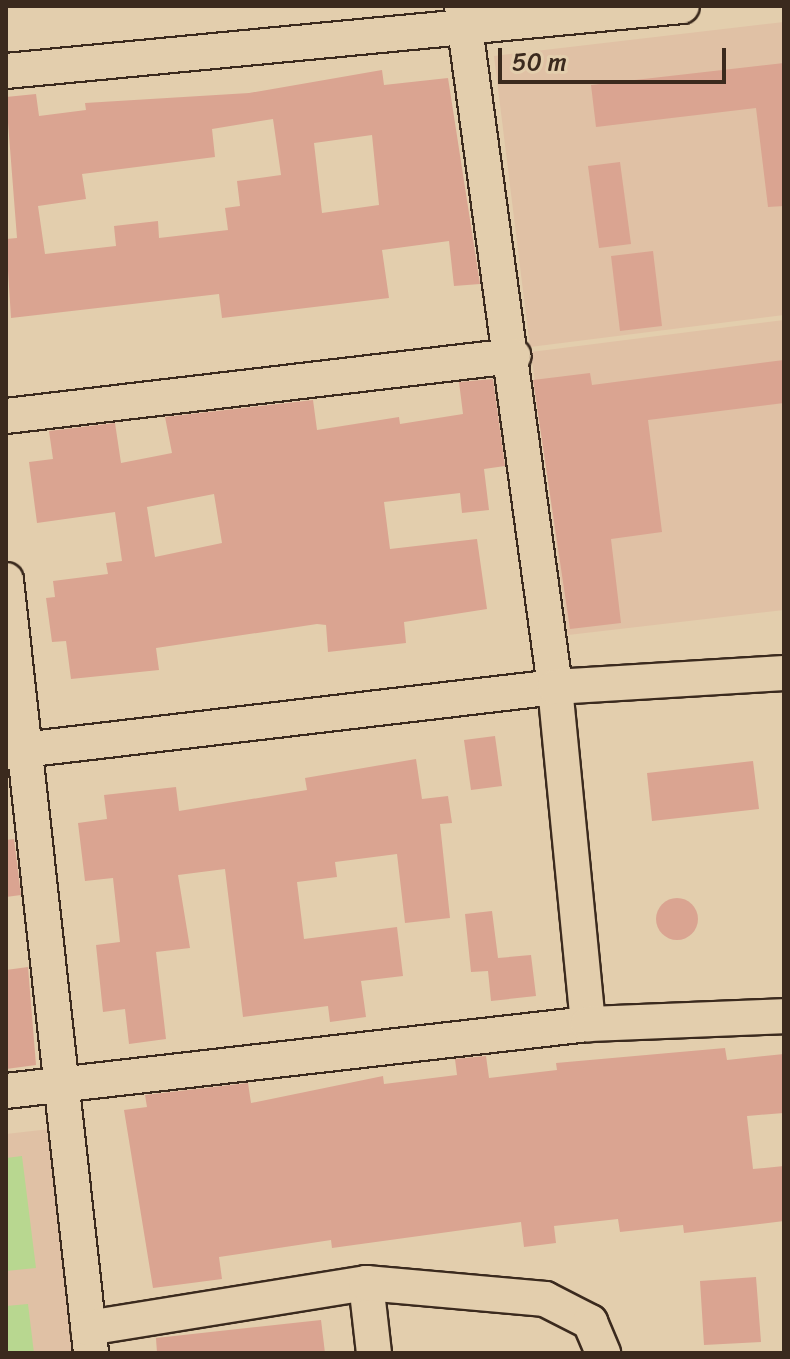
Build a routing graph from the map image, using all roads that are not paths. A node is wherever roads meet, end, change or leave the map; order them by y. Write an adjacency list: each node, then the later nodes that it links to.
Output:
1 (682, 6): 2 (street)
2 (463, 18): 3 (street); 4 (street)
3 (6, 71)
4 (513, 356): 5 (street); 8 (street)
5 (6, 416)
6 (6, 580): 9 (street)
7 (784, 673): 8 (street)
8 (555, 687): 9 (street); 11 (street)
9 (17, 751): 12 (street)
10 (784, 1016): 11 (street)
11 (588, 1024): 12 (street)
12 (65, 1084): 13 (street); 15 (street)
13 (6, 1091)
14 (366, 1283): 15 (street); 16 (street); 17 (street)
15 (90, 1340)
16 (374, 1353)
17 (603, 1353)

